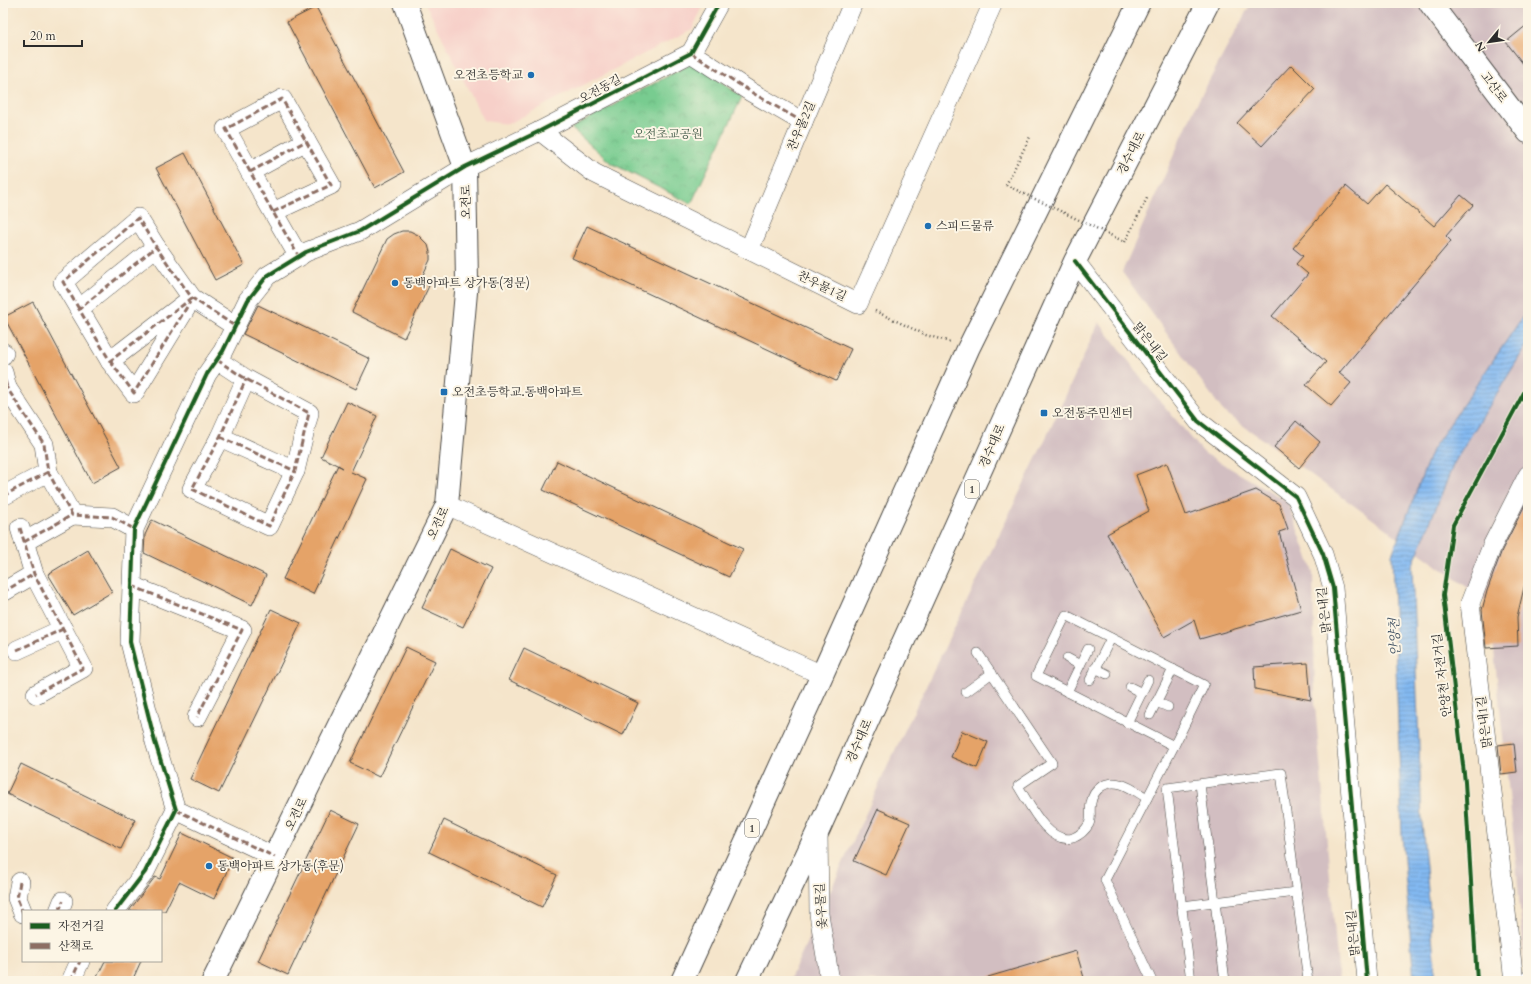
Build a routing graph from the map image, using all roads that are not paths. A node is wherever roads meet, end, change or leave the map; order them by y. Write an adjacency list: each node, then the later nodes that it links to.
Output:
1 (404, 3): 13 (main road, 오전로)
2 (719, 3): 8 (street)
3 (853, 3): 9 (street, 찬우물2길)
4 (993, 3): 17 (street, 찬우물1길)
5 (1139, 3): 49 (main road, 1)
6 (1208, 3): 19 (main road, 경수대로 / 1)
7 (1430, 3): 11 (main road, 고산로)
8 (691, 52): 9 (street); 10 (street, 오전동길)
9 (803, 122): 17 (street, 찬우물2길)
10 (540, 131): 13 (street, 오전동길); 17 (street, 찬우물1길)
11 (1528, 132)
12 (306, 141): 14 (street); 14 (street); 15 (street)
13 (465, 167): 18 (street, 오전동길); 32 (main road, 오전로)
14 (250, 172): 15 (street)
15 (273, 212): 18 (street)
16 (156, 247): 20 (street); 21 (street); 21 (street)
17 (749, 250)
18 (299, 257): 22 (street, 오전동길)
19 (1075, 261): 66 (main road, 경수대로 / 1); 85 (street, 맑은내길)
20 (192, 298): 22 (street); 24 (street); 24 (street)
21 (79, 309): 24 (street)
22 (235, 326): 23 (street, 오전동길)
23 (217, 360): 25 (street); 34 (street, 오전동길)
24 (110, 361)
25 (246, 379): 27 (street); 28 (street)
26 (4, 383): 29 (street)
27 (220, 437): 28 (street); 28 (street)
28 (295, 471)
29 (48, 472): 31 (street); 33 (street)
30 (1528, 475): 86 (street, 맑은내1길)
31 (3, 496)
32 (447, 505): 49 (street); 67 (main road, 오전로)
33 (72, 514): 34 (street); 35 (street)
34 (134, 529): 36 (street)
35 (34, 574): 37 (street); 38 (street)
36 (132, 586): 60 (street); 65 (street)
37 (3, 592)
38 (63, 629): 41 (street); 56 (street)
39 (1111, 638): 45 (lane); 46 (lane); 54 (lane)
40 (1088, 649): 44 (lane)
41 (18, 650)
42 (978, 653): 47 (lane)
43 (1066, 658): 44 (lane)
44 (1080, 665): 54 (lane)
45 (1095, 668): 48 (lane); 50 (lane)
46 (1173, 669): 57 (lane); 62 (lane)
47 (992, 673): 53 (lane); 64 (lane)
48 (1107, 674)
49 (822, 675): 78 (main road, 1)
50 (1090, 680)
51 (1148, 680): 55 (lane)
52 (1130, 687): 55 (lane)
53 (966, 692)
54 (1067, 692): 61 (lane)
55 (1142, 693): 61 (lane)
56 (36, 694)
57 (1156, 702): 58 (lane); 59 (lane)
58 (1168, 707)
59 (1150, 715)
60 (197, 716)
61 (1127, 723): 62 (lane)
62 (1174, 746): 64 (lane)
63 (1200, 784): 69 (lane); 70 (lane); 71 (lane)
64 (1147, 798): 81 (lane)
65 (176, 810): 67 (street); 73 (street)
66 (818, 831): 79 (main road, 경수대로 / 1); 80 (street, 옻우물길)
67 (274, 857): 77 (main road, 오전로)
68 (20, 882): 72 (street)
69 (1296, 892): 70 (lane); 84 (lane)
70 (1215, 902): 71 (lane); 83 (lane)
71 (1182, 906): 82 (lane)
72 (22, 910)
73 (116, 910)
74 (80, 962): 76 (street)
75 (1528, 973): 87 (lane)
76 (71, 981)
77 (213, 981)
78 (682, 981)
79 (746, 981)
80 (830, 981)
81 (1152, 981)
82 (1191, 981)
83 (1225, 981)
84 (1308, 981)
85 (1367, 981)
86 (1514, 981)
87 (1523, 981)

